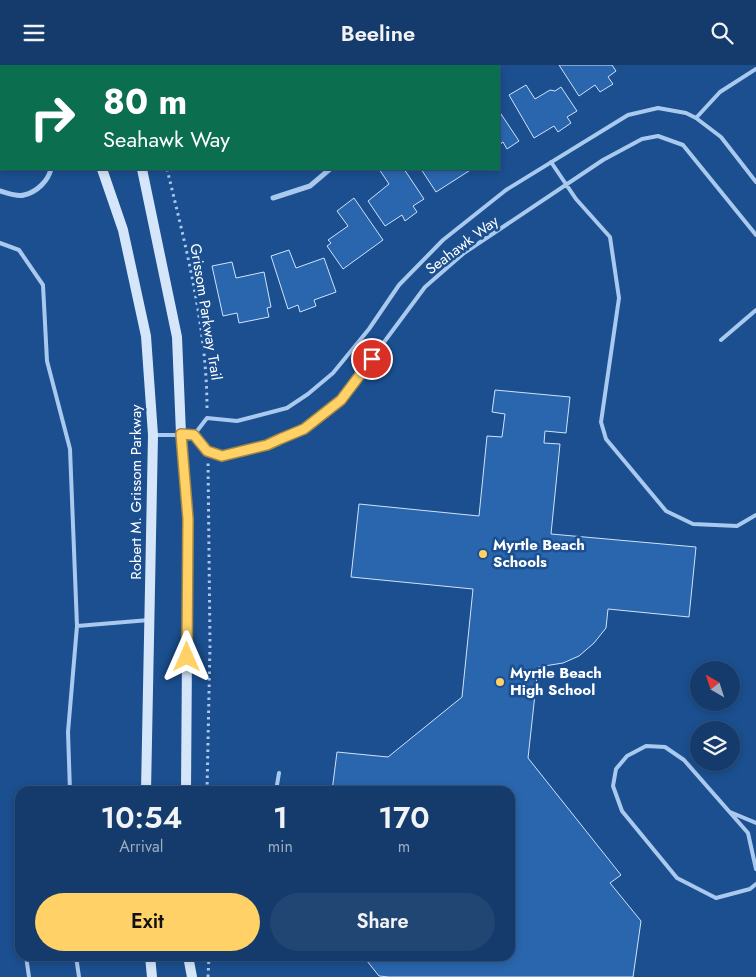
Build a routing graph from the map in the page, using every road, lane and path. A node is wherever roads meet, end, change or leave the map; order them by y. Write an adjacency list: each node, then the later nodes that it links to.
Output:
1 (756, 69): 2 (lane)
2 (696, 118): 3 (lane, Seahawk Way); 9 (lane, Seahawk Way)
3 (551, 162): 10 (lane); 17 (lane, Seahawk Way)
4 (51, 170): 11 (street)
5 (102, 170): 19 (main road, Robert M. Grissom Parkway)
6 (142, 170): 18 (main road)
7 (167, 170): 17 (path, Grissom Parkway Trail)
8 (329, 170): 12 (street)
9 (756, 182)
10 (566, 184): 13 (lane, Seahawk Way); 21 (lane, Seahawk Way); 22 (lane)
11 (0, 191)
12 (273, 198)
13 (756, 235)
14 (0, 243): 24 (lane)
15 (756, 310): 16 (lane)
16 (720, 340)
17 (207, 418): 20 (lane)
18 (181, 434): 19 (lane); 20 (lane); 28 (main road)
19 (153, 435): 23 (main road, Robert M. Grissom Parkway)
20 (194, 435): 21 (lane)
21 (207, 451): 29 (path)
22 (756, 515)
23 (151, 620): 24 (lane); 27 (main road, Robert M. Grissom Parkway)
24 (77, 625): 26 (lane)
25 (279, 773): 30 (lane)
26 (70, 786)
27 (146, 786)
28 (186, 786)
29 (207, 786)
30 (277, 786)
31 (729, 812): 32 (lane); 33 (lane); 34 (lane)
32 (756, 823)
33 (756, 869)
34 (756, 884)
35 (27, 961): 40 (lane)
36 (77, 961): 41 (lane)
37 (150, 961): 42 (main road)
38 (189, 961): 43 (main road)
39 (209, 961): 44 (path)
40 (29, 977)
41 (79, 977)
42 (152, 977)
43 (192, 977)
44 (208, 977)

